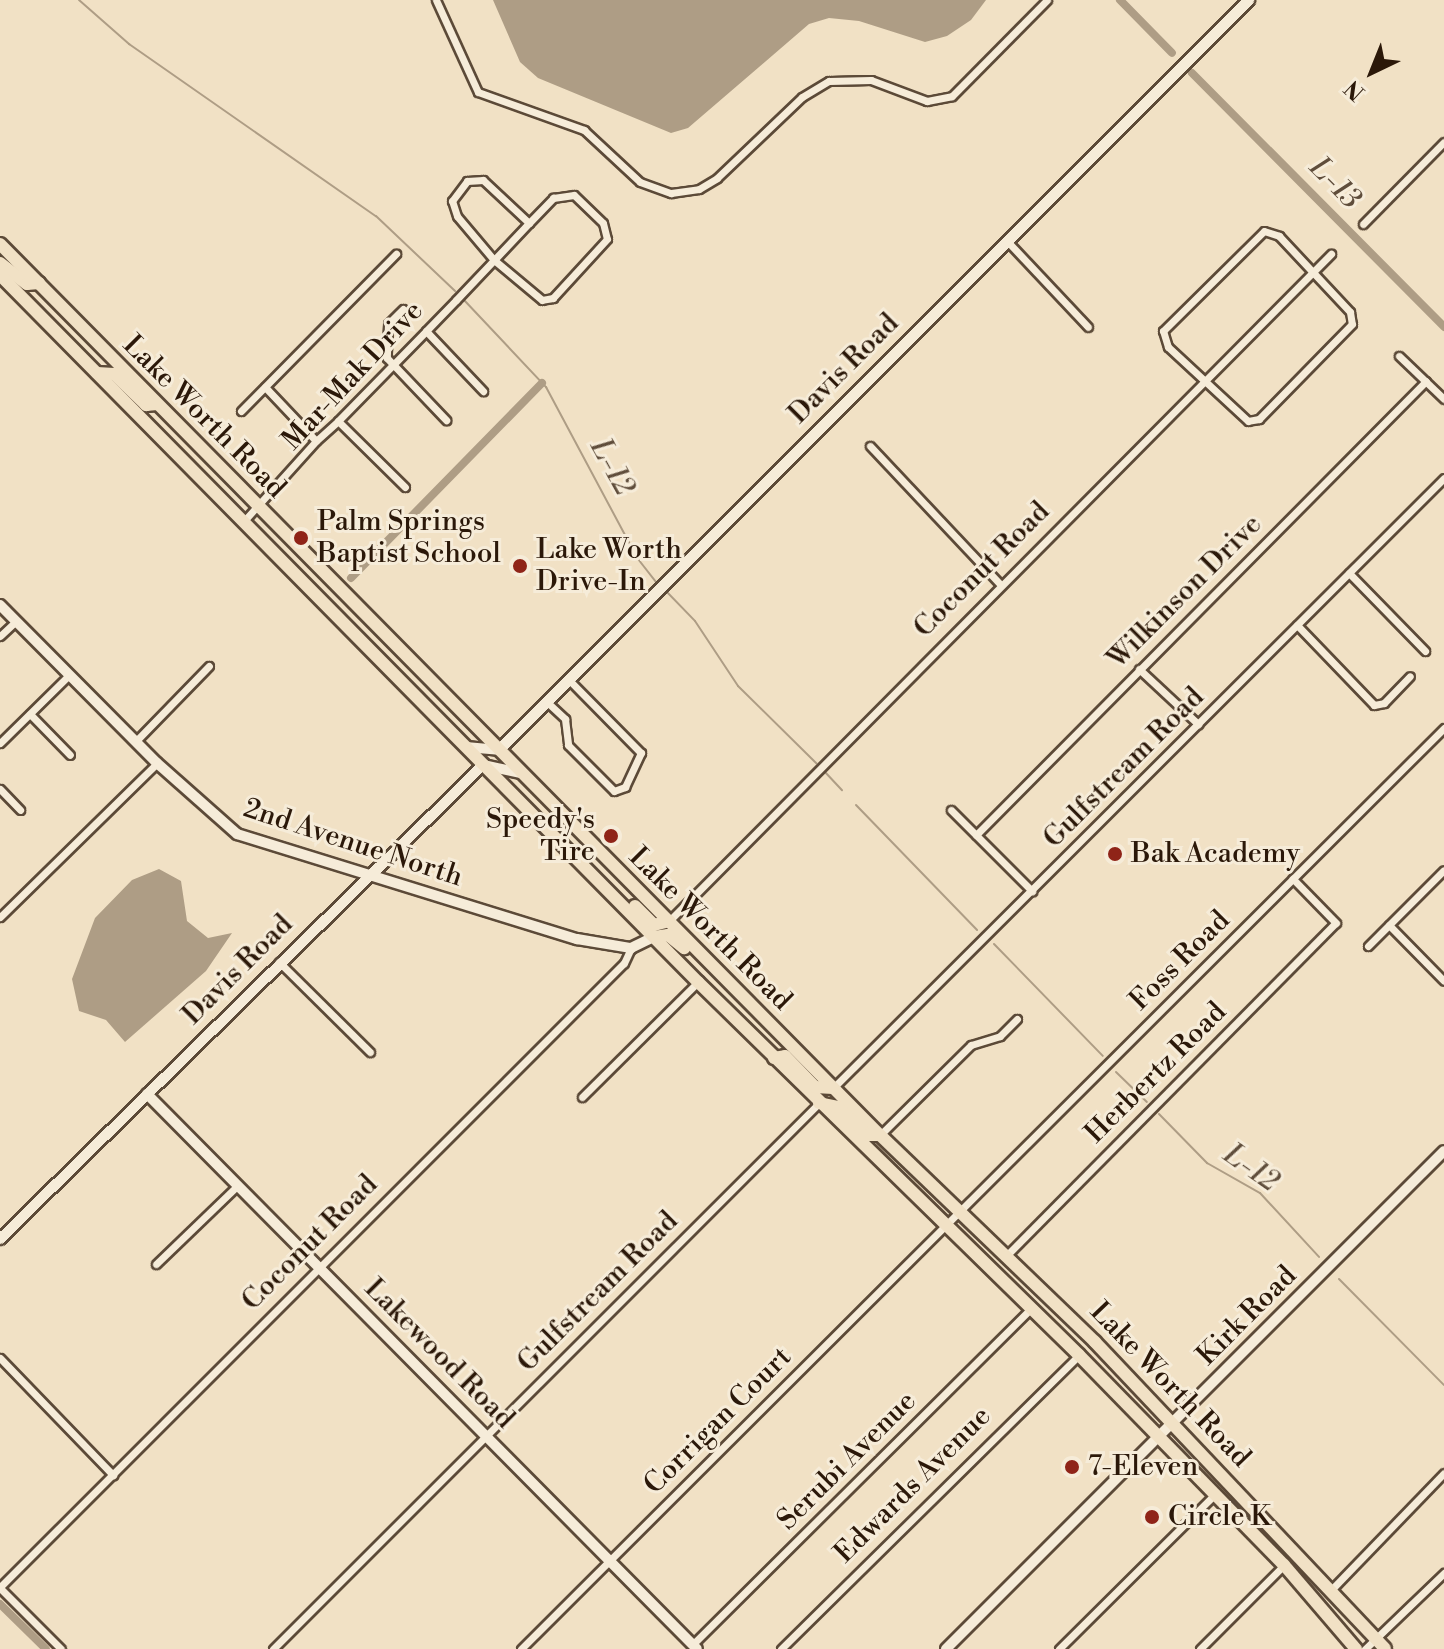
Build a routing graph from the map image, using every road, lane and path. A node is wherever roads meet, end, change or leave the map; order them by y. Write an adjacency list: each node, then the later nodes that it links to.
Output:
1 (436, 0): 2 (street)
2 (1047, 0)
3 (1249, 0): 7 (street, Davis Road)
4 (1444, 142): 6 (street)
5 (529, 223): 11 (street, Mar-Mak Drive); 11 (street); 11 (street, Mar-Mak Drive)
6 (1363, 224)
7 (1007, 241): 15 (street); 46 (street, Davis Road)
8 (2, 252): 25 (main road, Lake Worth Road)
9 (396, 254): 22 (street)
10 (1331, 254): 12 (street, Coconut Road)
11 (494, 260): 16 (street, Mar-Mak Drive)
12 (1313, 272): 21 (street, Coconut Road); 21 (street); 21 (street)
13 (0, 275): 19 (main road, Lake Worth Road)
14 (403, 309): 18 (street)
15 (1088, 327)
16 (426, 331): 18 (street, Mar-Mak Drive); 23 (street)
17 (1399, 356): 20 (street)
18 (392, 365): 27 (street); 28 (street, Mar-Mak Drive)
19 (97, 373): 25 (main road); 34 (main road, Lake Worth Road)
20 (1426, 381): 24 (street); 43 (street, Wilkinson Drive)
21 (1204, 382): 36 (street, Coconut Road)
22 (265, 387): 26 (street); 29 (street)
23 (483, 391)
24 (1444, 399)
25 (157, 404): 33 (main road, Lake Worth Road)
26 (241, 411)
27 (446, 420)
28 (338, 421): 29 (street, Mar-Mak Drive); 32 (street)
29 (316, 441): 33 (street, Mar-Mak Drive)
30 (870, 446): 36 (street)
31 (1444, 478): 35 (street, Gulfstream Road)
32 (405, 487)
33 (259, 507): 34 (street, Mar-Mak Drive); 54 (main road, Lake Worth Road)
34 (243, 522): 53 (main road, Lake Worth Road)
35 (1349, 573): 39 (street, Gulfstream Road); 41 (street)
36 (1001, 585): 69 (street, Coconut Road)
37 (0, 605): 38 (street, 2nd Avenue North)
38 (16, 621): 40 (street); 44 (street, 2nd Avenue North)
39 (1297, 625): 45 (street); 49 (street, Gulfstream Road)
40 (0, 636)
41 (1425, 651)
42 (209, 666): 51 (street)
43 (1139, 669): 49 (street); 62 (street, Wilkinson Drive)
44 (69, 675): 48 (street); 51 (street, 2nd Avenue North)
45 (1410, 676)
46 (569, 680): 47 (street, Davis Road); 47 (street)
47 (547, 702): 54 (street, Davis Road)
48 (30, 714): 52 (street); 55 (street)
49 (1198, 724): 67 (street, Gulfstream Road)
50 (1444, 728): 65 (street, Foss Road)
51 (135, 742): 56 (street, 2nd Avenue North)
52 (0, 743)
53 (465, 747): 54 (street); 57 (main road, Lake Worth Road)
54 (499, 750): 58 (main road, Lake Worth Road)
55 (70, 755)
56 (157, 763): 64 (street, 2nd Avenue North); 68 (street)
57 (483, 765): 58 (street); 64 (street, Davis Road); 66 (main road, Lake Worth Road)
58 (522, 773): 69 (main road, Lake Worth Road)
59 (0, 789): 60 (street)
60 (20, 810)
61 (951, 810): 62 (street)
62 (976, 835): 67 (street)
63 (1444, 870): 70 (street)
64 (367, 877): 73 (street, 2nd Avenue North); 74 (street, Davis Road)
65 (1293, 879): 88 (street, Foss Road); 91 (street, Herbertz Road)
66 (608, 891): 69 (main road); 71 (main road, Lake Worth Road)
67 (1032, 891): 81 (street, Gulfstream Road)
68 (0, 917)
69 (669, 921): 75 (main road, Lake Worth Road)
70 (1389, 925): 72 (street); 76 (street)
71 (654, 937): 73 (street, Coconut Road); 75 (main road); 77 (main road, Lake Worth Road)
72 (1368, 946)
73 (631, 948): 93 (street, Coconut Road)
74 (279, 962): 79 (street); 82 (street, Davis Road)
75 (710, 963): 81 (main road, Lake Worth Road)
76 (1444, 981)
77 (698, 982): 80 (main road, Lake Worth Road); 83 (street)
78 (1017, 1019): 85 (street)
79 (370, 1052)
80 (774, 1058): 81 (main road); 84 (main road, Lake Worth Road)
81 (833, 1088): 85 (main road, Lake Worth Road)
82 (147, 1094): 87 (street, Lakewood Road); 90 (street, Davis Road)
83 (582, 1097)
84 (819, 1103): 85 (main road); 89 (main road, Lake Worth Road); 98 (street, Gulfstream Road)
85 (880, 1135): 88 (main road, Lake Worth Road)
86 (1444, 1151): 97 (street, Kirk Road)
87 (238, 1185): 92 (street); 93 (street, Lakewood Road)
88 (961, 1213): 89 (street, Foss Road); 91 (main road, Lake Worth Road)
89 (947, 1225): 94 (main road, Lake Worth Road); 103 (street, Corrigan Court)
90 (1, 1236)
91 (1007, 1255): 97 (main road, Lake Worth Road)
92 (156, 1264)
93 (320, 1268): 98 (street, Lakewood Road); 101 (street, Coconut Road)
94 (1032, 1308): 95 (main road, Lake Worth Road); 109 (street, Serubi Avenue)
95 (1079, 1355): 99 (main road, Lake Worth Road); 113 (street, Edwards Avenue)
96 (0, 1358): 101 (street)
97 (1174, 1424): 99 (street, Kirk Road); 107 (main road, Lake Worth Road)
98 (485, 1435): 103 (street, Lakewood Road); 111 (street, Gulfstream Road)
99 (1159, 1438): 102 (main road, Lake Worth Road); 114 (street, Kirk Road)
100 (1444, 1473): 107 (street)
101 (113, 1475): 106 (street, Coconut Road)
102 (1215, 1494): 104 (main road, Lake Worth Road); 115 (street)
103 (609, 1561): 109 (street, Lakewood Road); 112 (street, Corrigan Court)
104 (1284, 1565): 116 (street); 117 (main road, Lake Worth Road)
105 (1444, 1573): 108 (street)
106 (0, 1587): 110 (street)
107 (1332, 1589): 108 (main road, Lake Worth Road)
108 (1376, 1639): 118 (street); 119 (main road, Lake Worth Road)
109 (695, 1647)
110 (61, 1649)
111 (273, 1649)
112 (521, 1649)
113 (781, 1649)
114 (946, 1649)
115 (1059, 1649)
116 (1200, 1649)
117 (1356, 1649)
118 (1365, 1649)
119 (1385, 1649)

